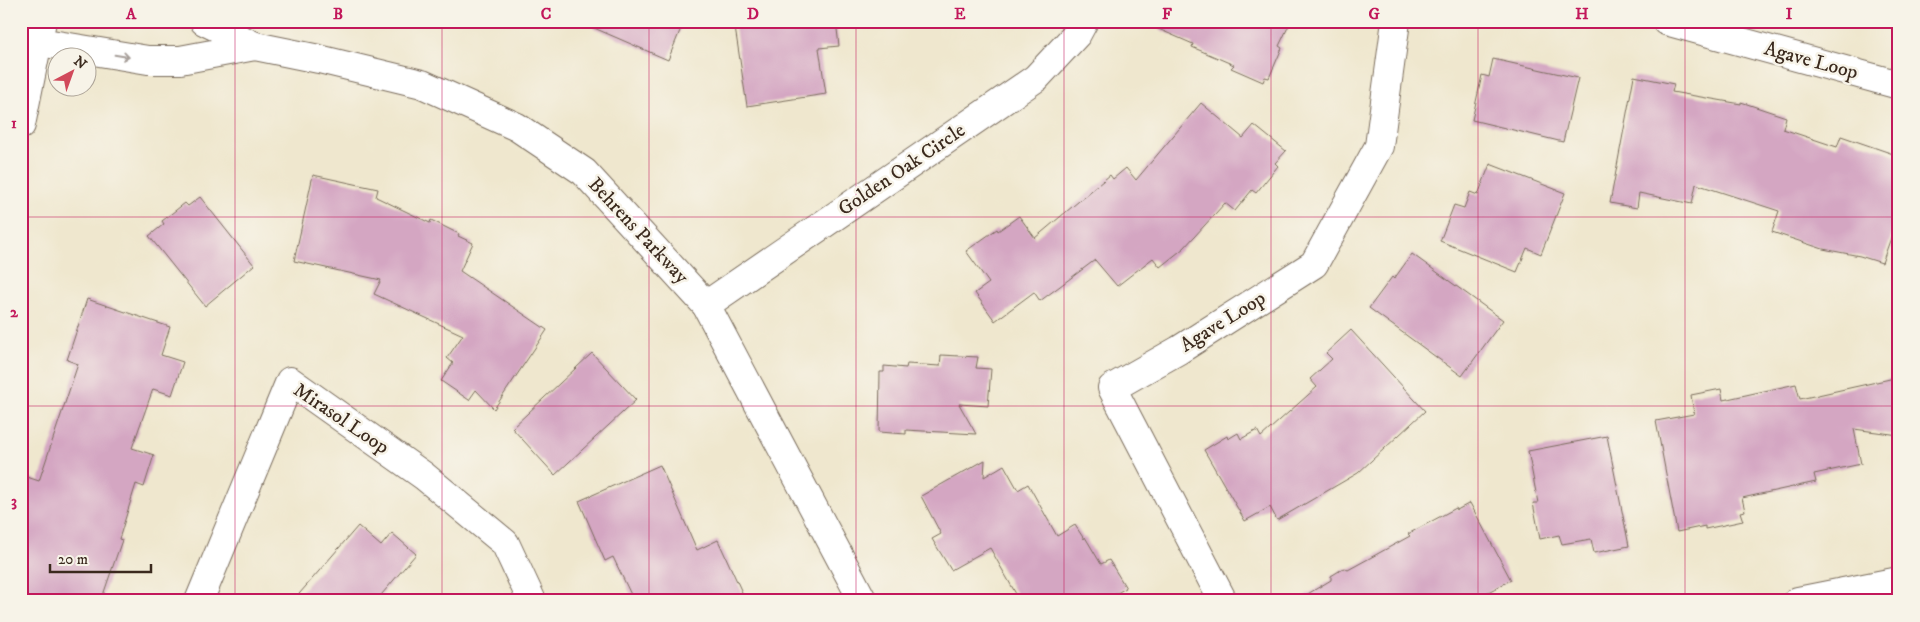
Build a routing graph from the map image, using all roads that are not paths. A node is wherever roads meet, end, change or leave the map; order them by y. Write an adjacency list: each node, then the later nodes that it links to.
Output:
1 (204, 21): 6 (street, Behrens Parkway)
2 (1084, 21): 9 (street, Golden Oak Circle)
3 (1396, 21): 14 (street, Agave Loop)
4 (1666, 21): 7 (street, Agave Loop)
5 (34, 34): 6 (street, Behrens Parkway, one-way to 6); 8 (street)
6 (255, 46): 9 (street, Behrens Parkway)
7 (1899, 85)
8 (21, 126)
9 (706, 305): 13 (street, Behrens Parkway)
10 (1899, 581): 15 (street)
11 (198, 601): 12 (street, Mirasol Loop)
12 (532, 601)
13 (863, 601)
14 (1223, 601)
15 (1798, 601)

